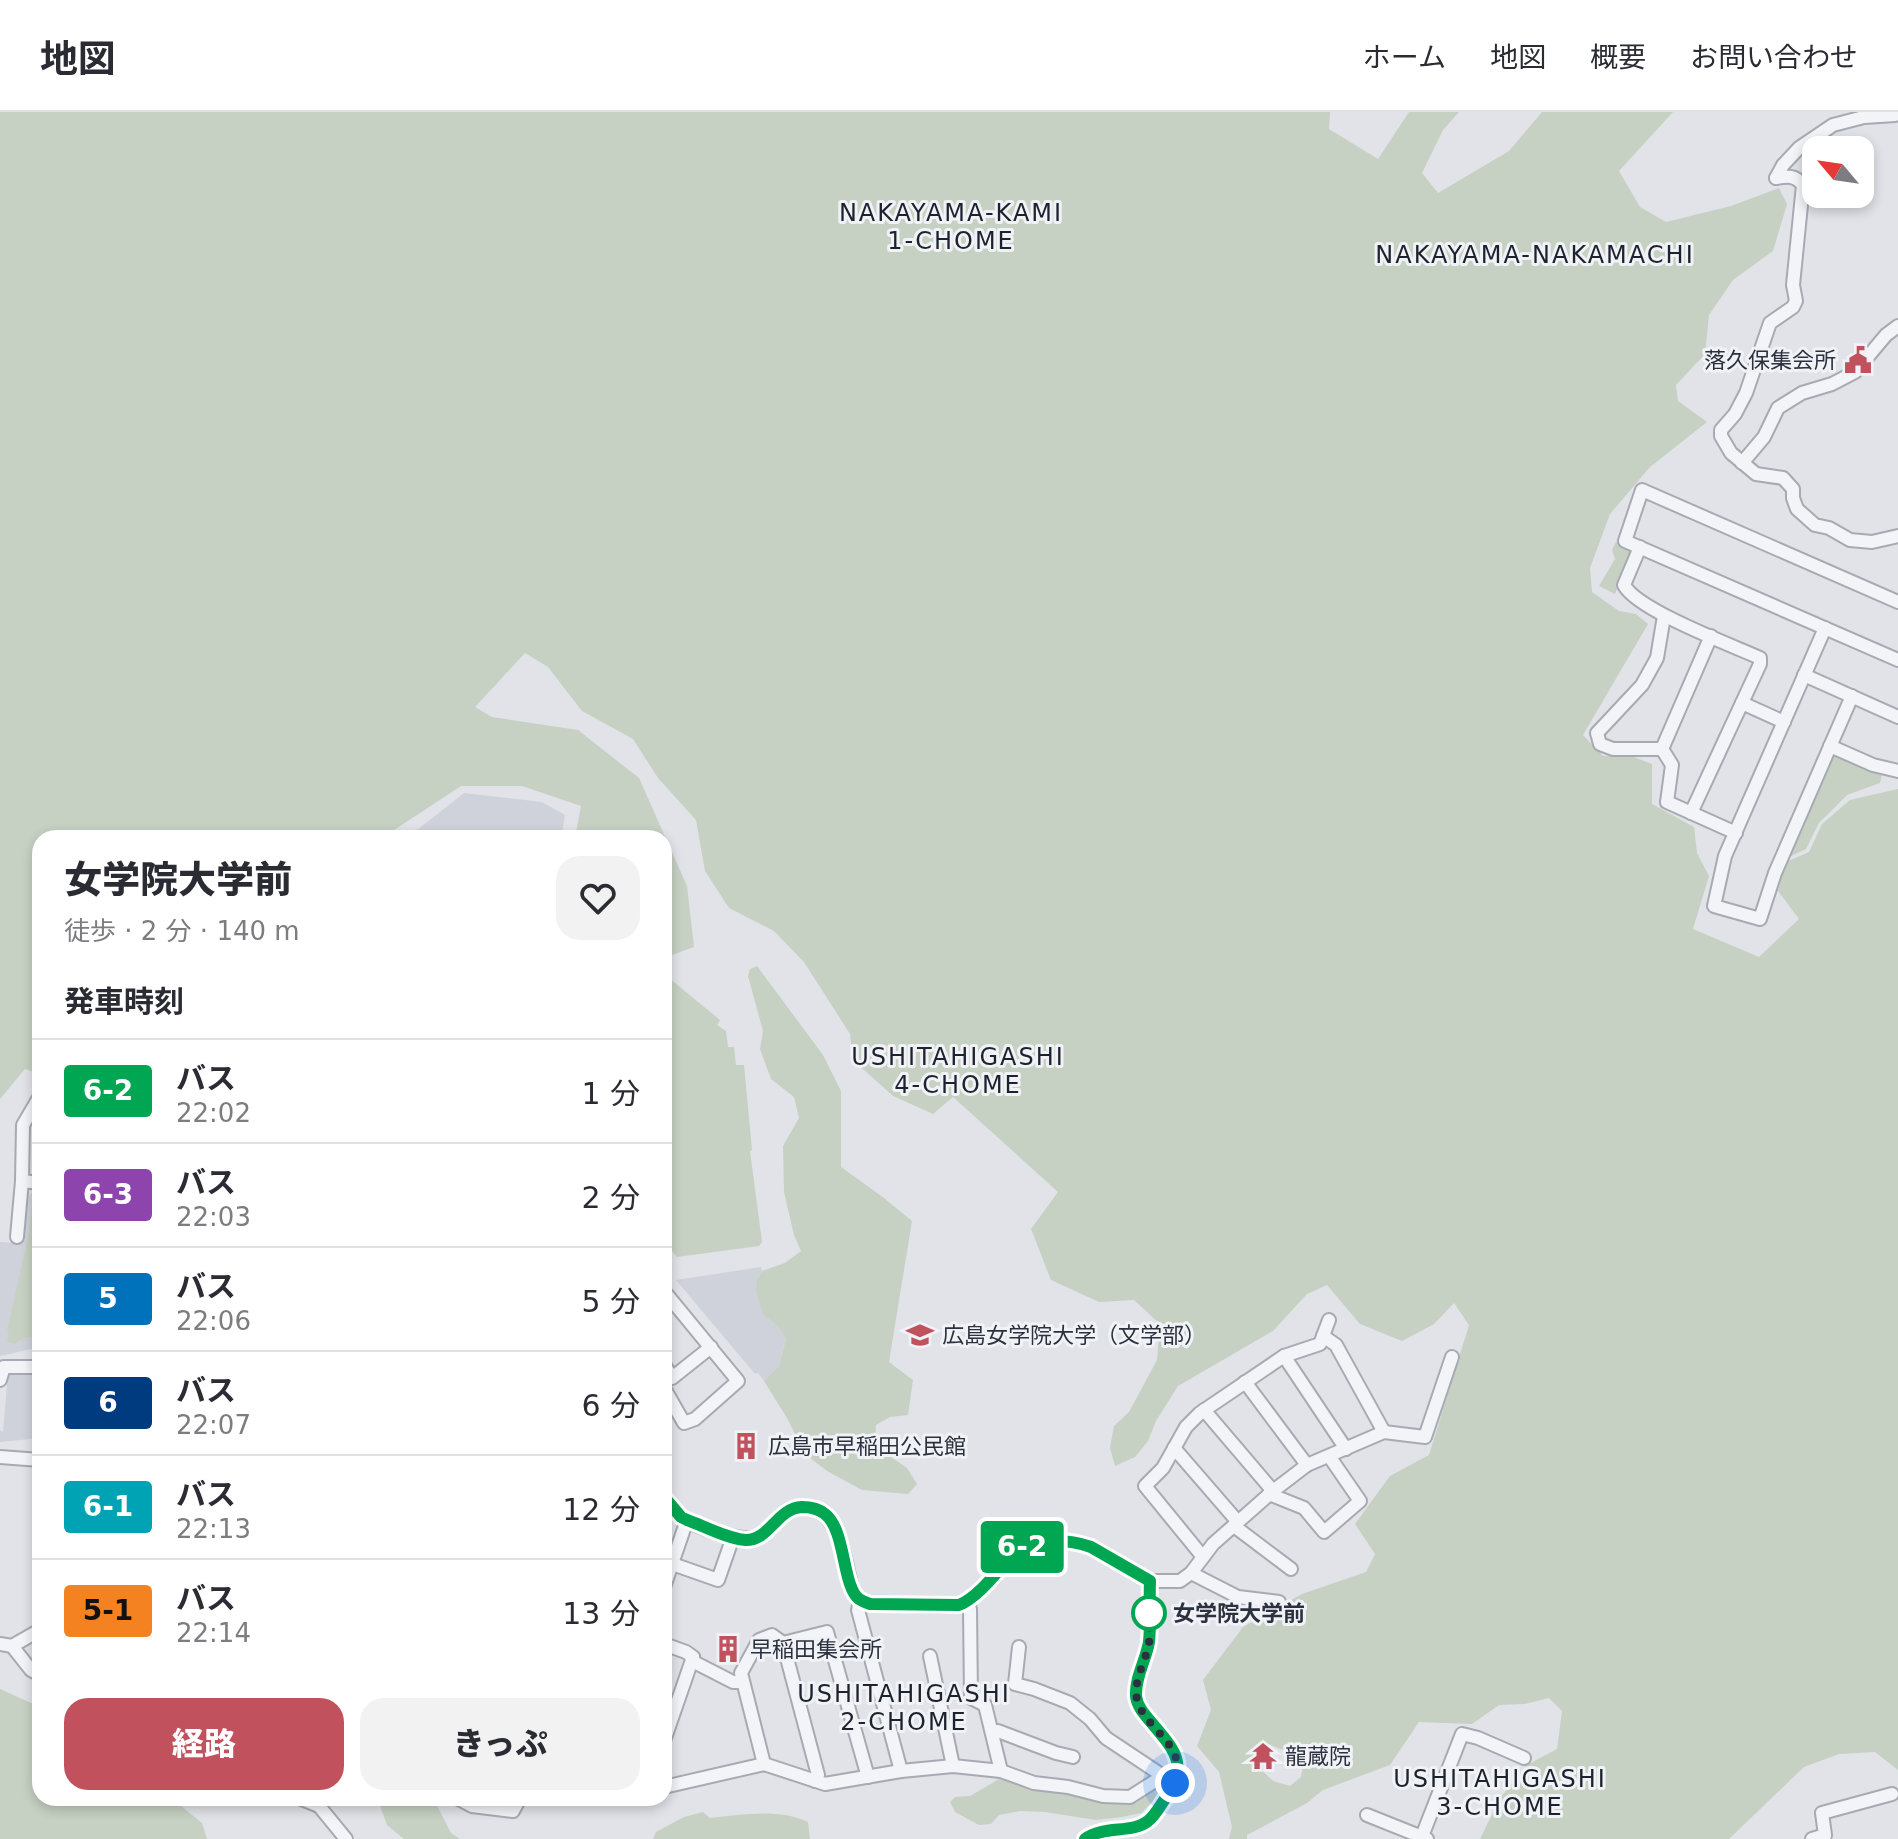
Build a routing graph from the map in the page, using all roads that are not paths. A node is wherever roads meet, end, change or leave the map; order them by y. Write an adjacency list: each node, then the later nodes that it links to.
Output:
1 (1897, 112): 3 (street)
2 (1898, 326): 3 (street)
3 (1742, 463): 4 (street)
4 (1898, 536)
5 (1640, 547): 6 (street); 7 (street); 8 (street)
6 (1898, 602)
7 (1664, 616): 9 (street); 17 (street)
8 (1825, 628): 10 (street); 11 (street)
9 (1711, 636): 13 (street); 17 (street)
10 (1898, 660)
11 (1804, 675): 12 (street); 15 (street)
12 (1852, 696): 14 (street); 16 (street)
13 (1742, 703): 15 (street); 19 (street)
14 (1898, 717)
15 (1784, 722): 20 (street)
16 (1830, 746): 18 (street); 20 (street)
17 (1662, 749): 19 (street)
18 (1898, 771)
19 (1691, 813): 20 (street)
20 (1736, 833)
21 (32, 1106): 22 (street)
22 (22, 1181): 23 (street); 24 (street)
23 (32, 1182)
24 (17, 1237)
25 (672, 1301): 28 (street)
26 (1329, 1320): 27 (street)
27 (1323, 1336): 29 (street); 37 (street)
28 (711, 1347): 32 (street); 35 (street)
29 (1284, 1356): 34 (street); 39 (street)
30 (1452, 1357): 37 (street)
31 (32, 1367): 33 (street)
32 (672, 1378)
33 (0, 1380)
34 (1245, 1382): 36 (street); 43 (street)
35 (672, 1402)
36 (1204, 1410): 38 (street); 44 (street)
37 (1384, 1432): 39 (street)
38 (1174, 1448): 47 (street); 50 (street)
39 (1346, 1449): 40 (street)
40 (1329, 1456): 43 (street); 44 (street)
41 (0, 1457): 42 (street)
42 (32, 1459)
43 (1307, 1465): 44 (street)
44 (1271, 1492): 47 (street)
45 (672, 1506): 46 (street)
46 (687, 1520): 48 (street); 49 (street)
47 (1236, 1524): 50 (street); 52 (street)
48 (733, 1537): 51 (street); 55 (street)
49 (672, 1554)
50 (1203, 1557): 53 (street)
51 (672, 1564)
52 (1291, 1569)
53 (1191, 1573): 54 (street); 57 (street)
54 (1150, 1581): 56 (street); 76 (street)
55 (860, 1601): 56 (street); 73 (street)
56 (966, 1602): 68 (street)
57 (1279, 1602)
58 (32, 1634): 60 (street)
59 (783, 1643): 66 (street); 75 (street); 77 (street)
60 (6, 1645): 65 (street)
61 (672, 1647): 64 (street)
62 (1019, 1647): 76 (street)
63 (930, 1656): 72 (street)
64 (692, 1661): 66 (street); 67 (street)
65 (32, 1671)
66 (743, 1682): 71 (street)
67 (672, 1718)
68 (992, 1732): 69 (street); 74 (street)
69 (1073, 1757)
70 (1524, 1758): 84 (street)
71 (764, 1764): 77 (street); 78 (street)
72 (953, 1766): 73 (street); 74 (street)
73 (901, 1771): 75 (street)
74 (1001, 1771): 76 (street)
75 (868, 1777): 77 (street)
76 (1169, 1779): 86 (street)
77 (815, 1781)
78 (672, 1785)
79 (1892, 1794): 87 (street)
80 (321, 1806): 85 (street)
81 (472, 1806): 82 (street)
82 (516, 1806)
83 (1367, 1815): 84 (street)
84 (1423, 1838)
85 (346, 1839)
86 (1085, 1839)
87 (1812, 1839)

